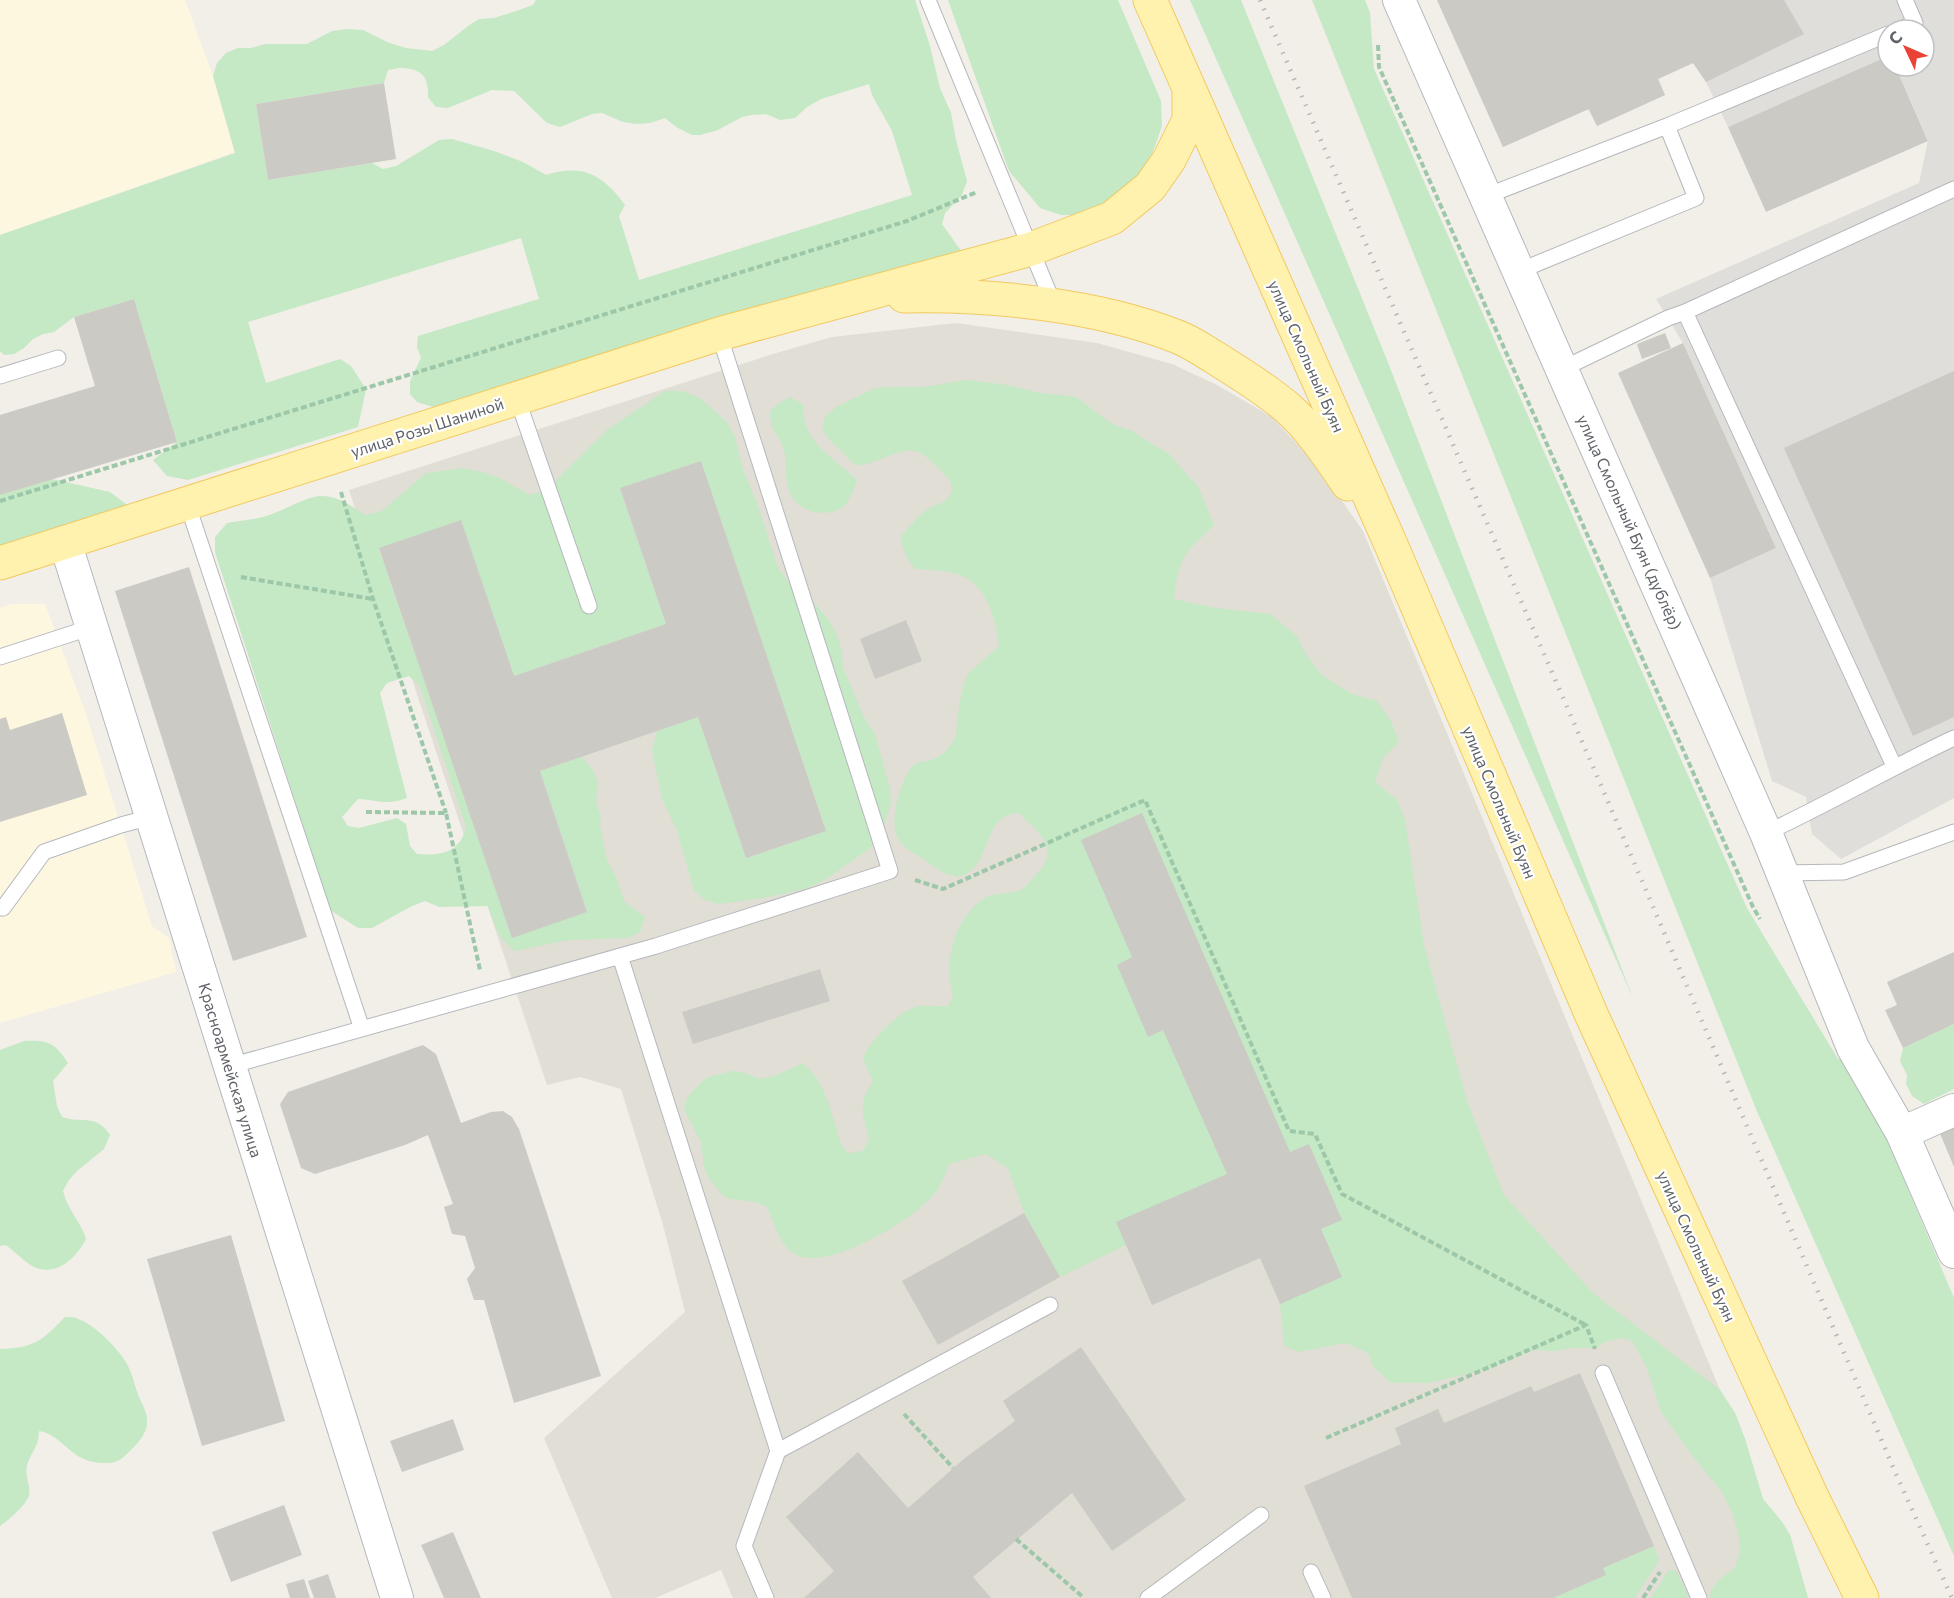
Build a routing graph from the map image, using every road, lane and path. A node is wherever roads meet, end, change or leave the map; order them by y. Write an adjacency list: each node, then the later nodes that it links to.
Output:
1 (928, 0): 10 (lane)
2 (1150, 0): 8 (main road, улица Смольный Буян)
3 (1399, 0): 12 (street, улица Смольный Буян (дублёр))
4 (1905, 0): 5 (lane)
5 (1913, 18)
6 (1377, 34): 44 (path)
7 (1876, 39): 9 (lane)
8 (1189, 88): 13 (main road); 27 (main road, улица Смольный Буян)
9 (1667, 126): 12 (lane); 14 (lane)
10 (1003, 182): 13 (lane); 24 (path)
11 (1954, 189): 17 (lane)
12 (1486, 196): 14 (street, улица Смольный Буян (дублёр))
13 (1031, 249): 15 (main road); 16 (lane)
14 (1519, 271): 20 (street, улица Смольный Буян (дублёр))
15 (856, 296): 16 (main road); 18 (main road, улица Розы Шаниной)
16 (1054, 306): 27 (main road)
17 (1685, 312): 20 (lane); 35 (lane)
18 (719, 334): 22 (main road, улица Розы Шаниной); 41 (lane)
19 (57, 358): 21 (lane)
20 (1562, 369): 40 (street, улица Смольный Буян (дублёр))
21 (0, 376)
22 (517, 398): 23 (main road, улица Розы Шаниной); 31 (lane)
23 (330, 458): 25 (main road, улица Розы Шаниной); 30 (path)
24 (0, 501)
25 (187, 504): 26 (main road, улица Розы Шаниной); 29 (lane)
26 (65, 542): 28 (main road, улица Розы Шаниной); 32 (street, Красноармейская улица)
27 (1392, 547): 68 (main road, улица Смольный Буян)
28 (0, 563)
29 (209, 571): 30 (path); 47 (lane)
30 (373, 599): 37 (path)
31 (589, 606)
32 (92, 627): 33 (lane); 38 (street, Красноармейская улица)
33 (0, 657)
34 (1954, 738): 35 (lane)
35 (1894, 766): 40 (lane)
36 (366, 812): 37 (path)
37 (446, 813): 46 (path)
38 (151, 817): 43 (lane); 48 (street, Красноармейская улица)
39 (1954, 832): 42 (lane)
40 (1766, 833): 42 (street, улица Смольный Буян (дублёр))
41 (890, 871): 45 (lane); 53 (path)
42 (1783, 873): 50 (street, улица Смольный Буян (дублёр))
43 (0, 908)
44 (1765, 927)
45 (620, 956): 46 (lane); 57 (lane)
46 (485, 994): 47 (lane)
47 (362, 1029): 48 (lane)
48 (230, 1066): 62 (street, Красноармейская улица)
49 (1954, 1110): 50 (street)
50 (1902, 1133): 51 (street)
51 (1954, 1252)
52 (1050, 1305): 55 (lane)
53 (1586, 1325): 54 (path); 56 (path)
54 (1604, 1373): 67 (lane)
55 (885, 1393): 57 (lane); 58 (path)
56 (1326, 1438)
57 (778, 1451): 63 (lane)
58 (953, 1468)
59 (1261, 1515): 65 (lane)
60 (1016, 1539): 64 (path)
61 (1311, 1572): 66 (lane)
62 (397, 1598)
63 (766, 1598)
64 (1084, 1598)
65 (1148, 1598)
66 (1323, 1598)
67 (1699, 1598)
68 (1862, 1598)

